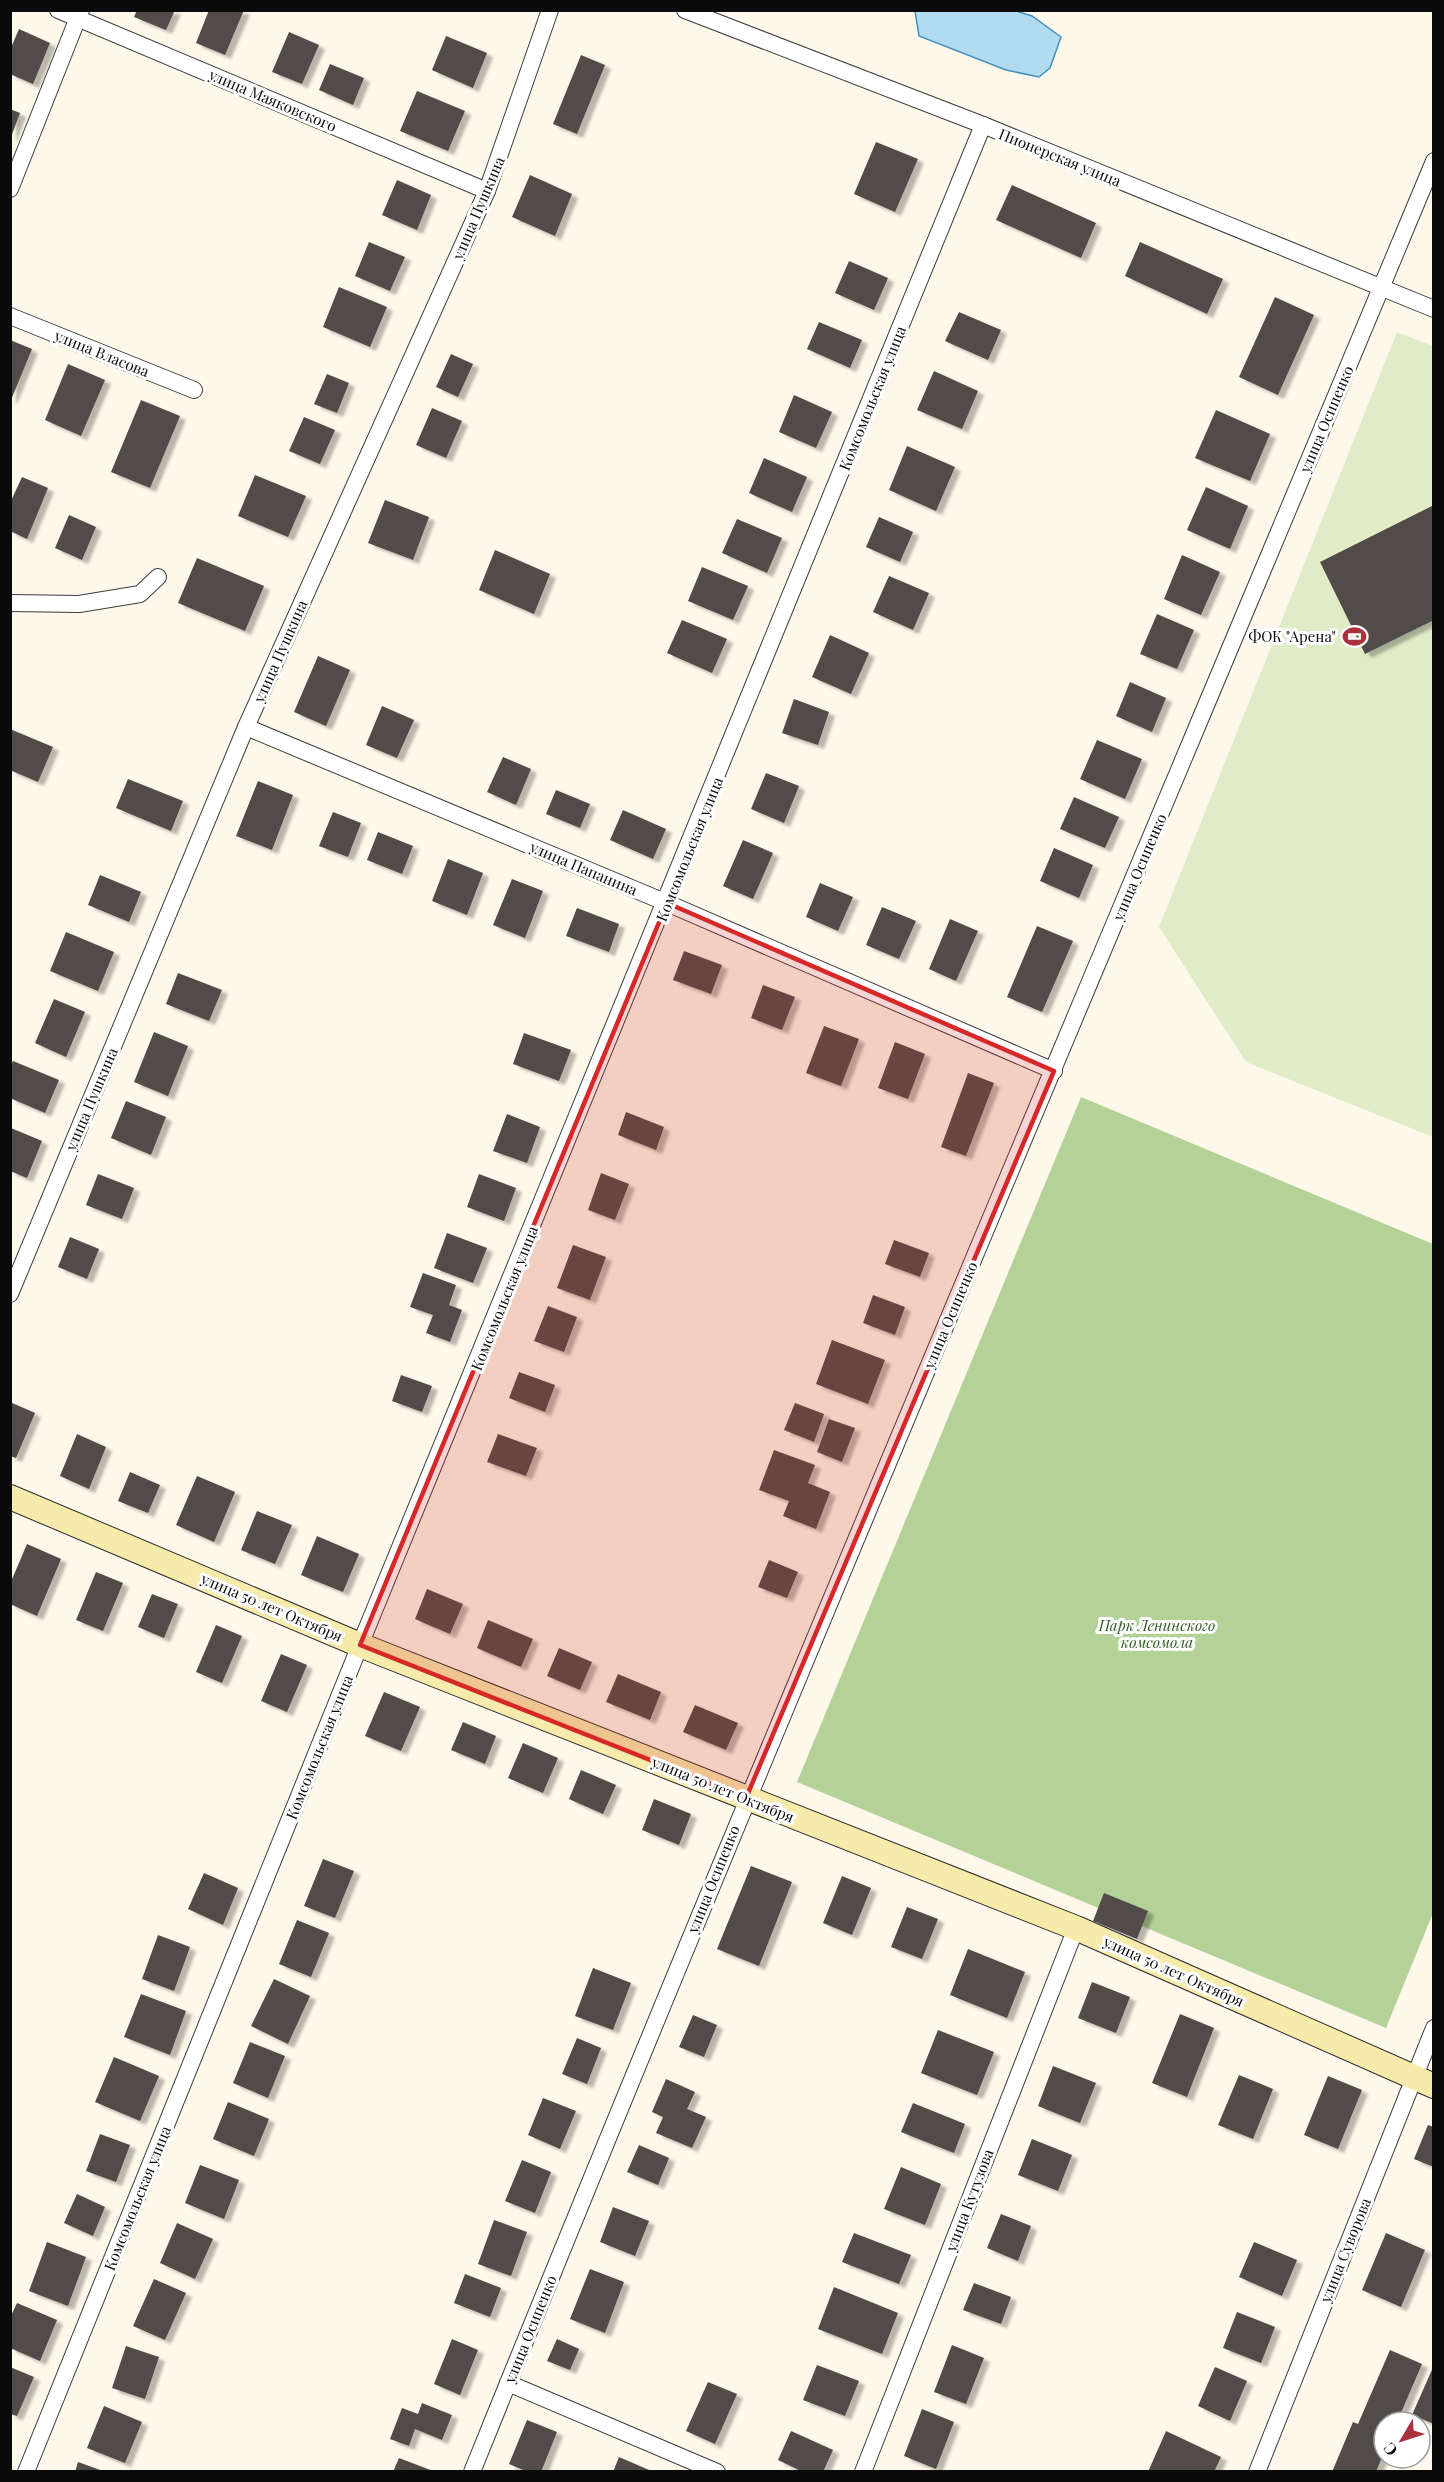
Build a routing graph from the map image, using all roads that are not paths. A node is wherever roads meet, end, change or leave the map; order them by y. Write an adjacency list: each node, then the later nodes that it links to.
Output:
1 (58, 10): 4 (street, улица Маяковского)
2 (550, 10): 8 (street, улица Пушкина)
3 (685, 10): 5 (street, Пионерская улица)
4 (79, 14): 7 (street); 8 (street, улица Маяковского)
5 (983, 125): 9 (street, Пионерская улица); 16 (street, Комсомольская улица)
6 (1434, 160): 9 (street, улица Осипенко)
7 (10, 189)
8 (488, 191): 15 (street, улица Пушкина)
9 (1381, 288): 10 (street, Пионерская улица); 17 (street, улица Осипенко)
10 (1434, 309)
11 (10, 316): 12 (street, улица Власова)
12 (194, 390)
13 (158, 577): 14 (street)
14 (10, 603)
15 (246, 727): 16 (street, улица Папанина); 18 (street, улица Пушкина)
16 (667, 903): 17 (street, улица Папанина); 20 (street, Комсомольская улица)
17 (1054, 1071): 21 (street, улица Осипенко)
18 (10, 1294)
19 (10, 1497): 20 (street, улица 50 лет Октября)
20 (360, 1645): 21 (street, улица 50 лет Октября); 26 (street, Комсомольская улица)
21 (746, 1798): 22 (street, улица 50 лет Октября); 25 (street, улица Осипенко)
22 (1076, 1928): 24 (street, улица 50 лет Октября); 29 (street, улица Кутузова)
23 (1434, 2028): 24 (street, улица Суворова)
24 (1423, 2082): 30 (street, улица Суворова)
25 (508, 2383): 27 (street, улица Осипенко); 28 (street)
26 (26, 2472)
27 (472, 2472)
28 (717, 2472)
29 (863, 2472)
30 (1257, 2472)

